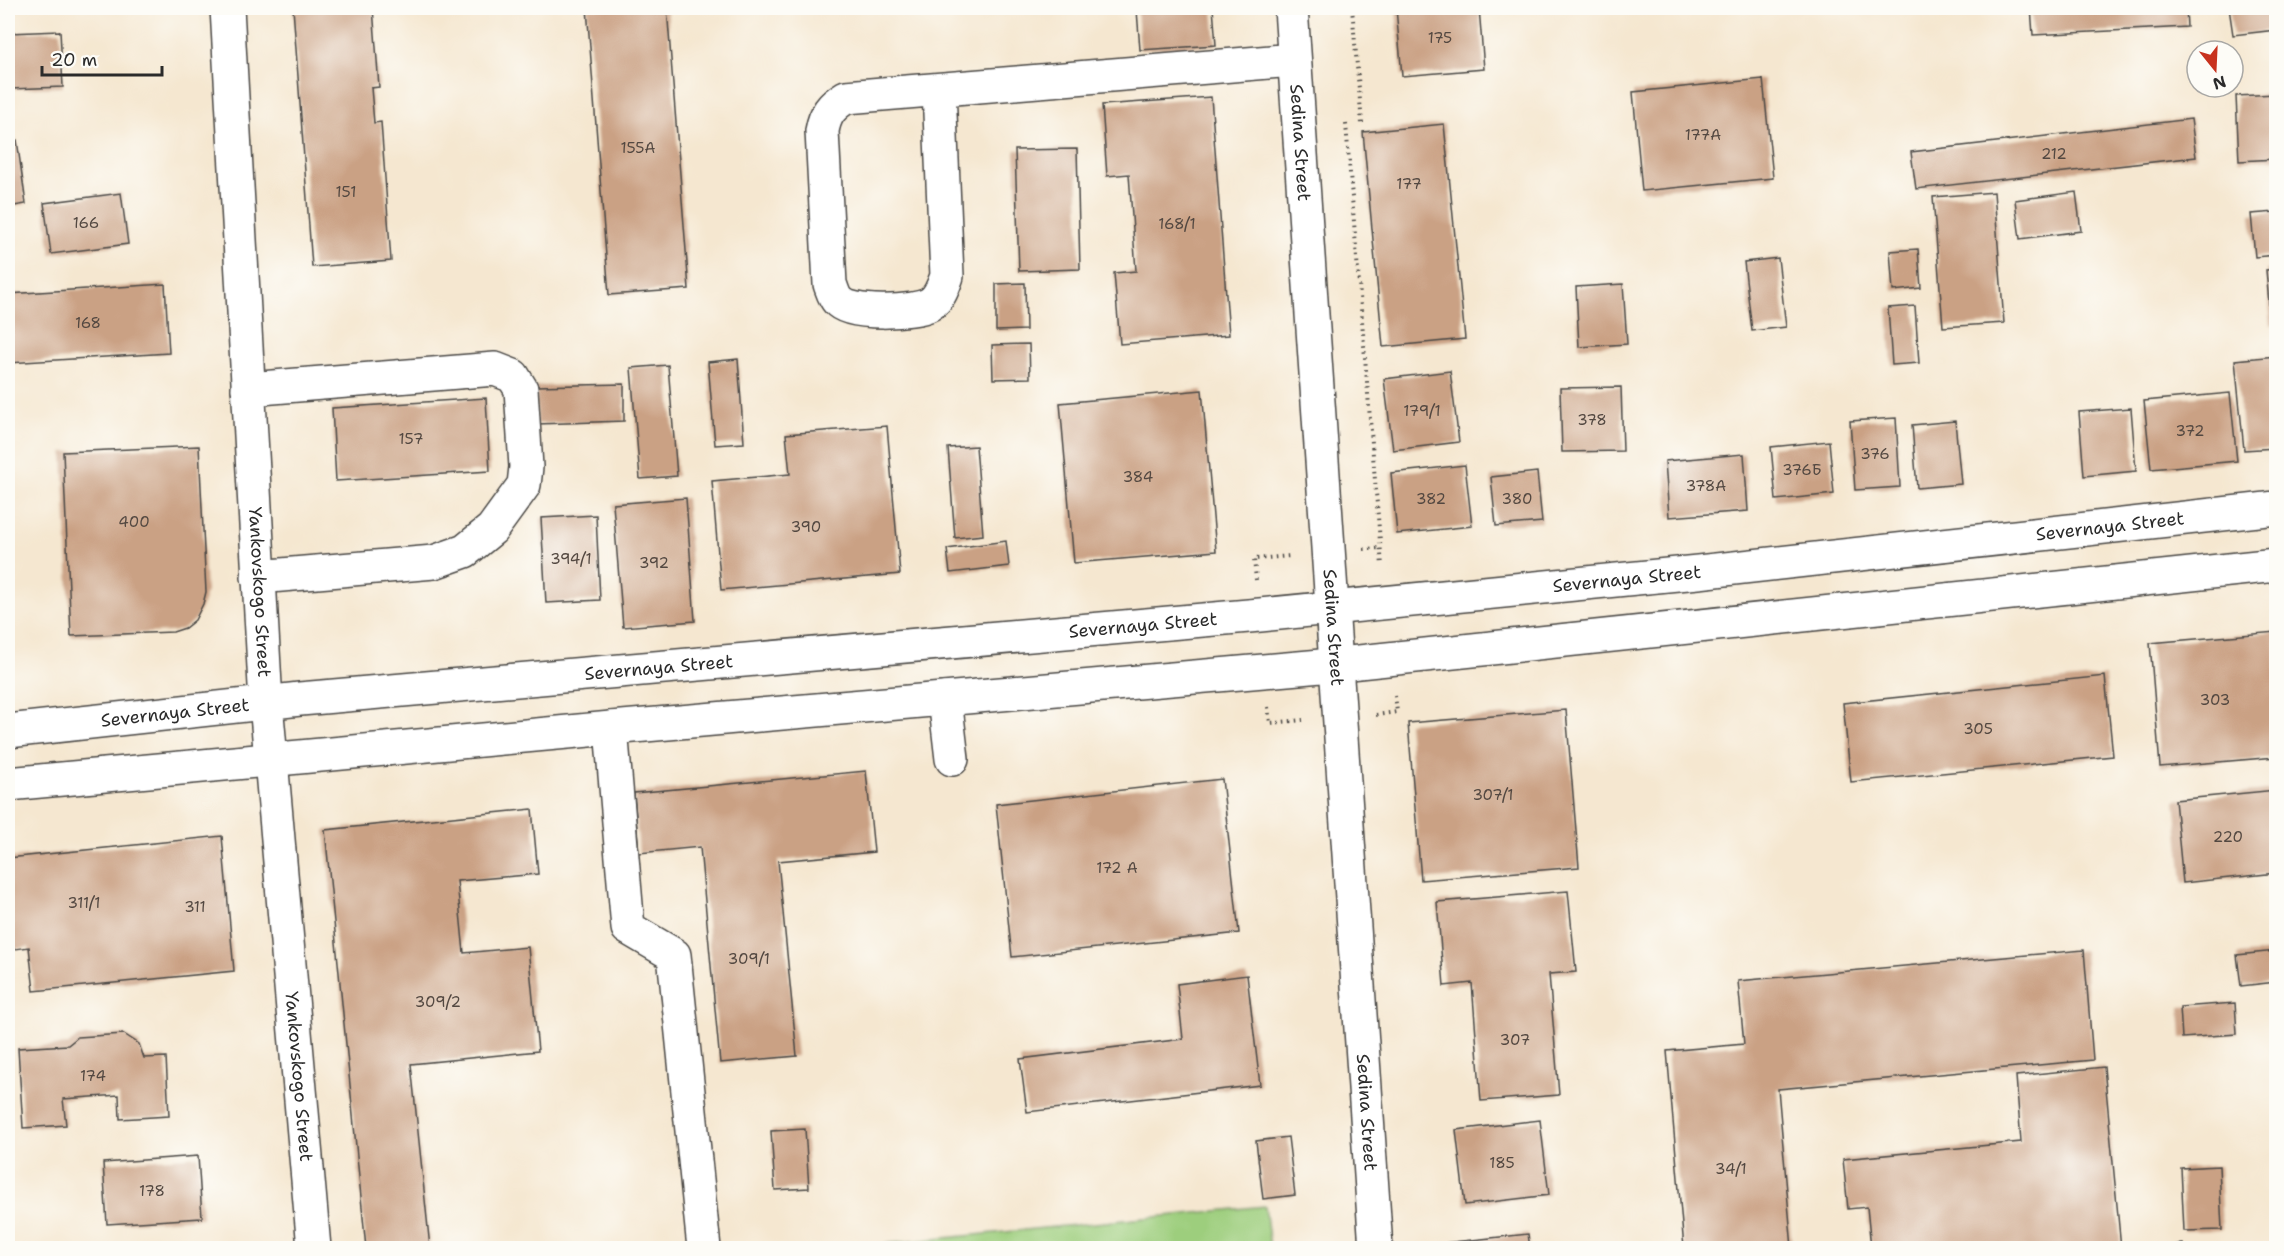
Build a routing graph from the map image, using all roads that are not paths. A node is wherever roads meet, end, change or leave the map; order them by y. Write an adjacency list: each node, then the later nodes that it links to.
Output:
1 (227, 8): 5 (main road, Yankovskogo Street)
2 (1291, 8): 3 (main road, Sedina Street)
3 (1294, 60): 4 (main road); 9 (main road, Sedina Street)
4 (939, 90): 4 (main road)
5 (248, 389): 8 (main road, Yankovskogo Street); 8 (main road)
6 (2277, 508): 9 (main road, Severnaya Street)
7 (2277, 565): 10 (main road)
8 (258, 577): 12 (main road, Yankovskogo Street)
9 (1324, 609): 10 (main road, Sedina Street); 12 (main road, Severnaya Street)
10 (1328, 665): 11 (main road); 20 (main road, Sedina Street)
11 (945, 699): 13 (main road); 16 (main road)
12 (266, 703): 14 (main road, Severnaya Street); 15 (main road, Yankovskogo Street)
13 (611, 728): 15 (main road); 19 (main road)
14 (8, 731)
15 (270, 759): 17 (main road); 18 (main road, Yankovskogo Street)
16 (952, 759)
17 (8, 784)
18 (314, 1248)
19 (704, 1248)
20 (1376, 1248)

